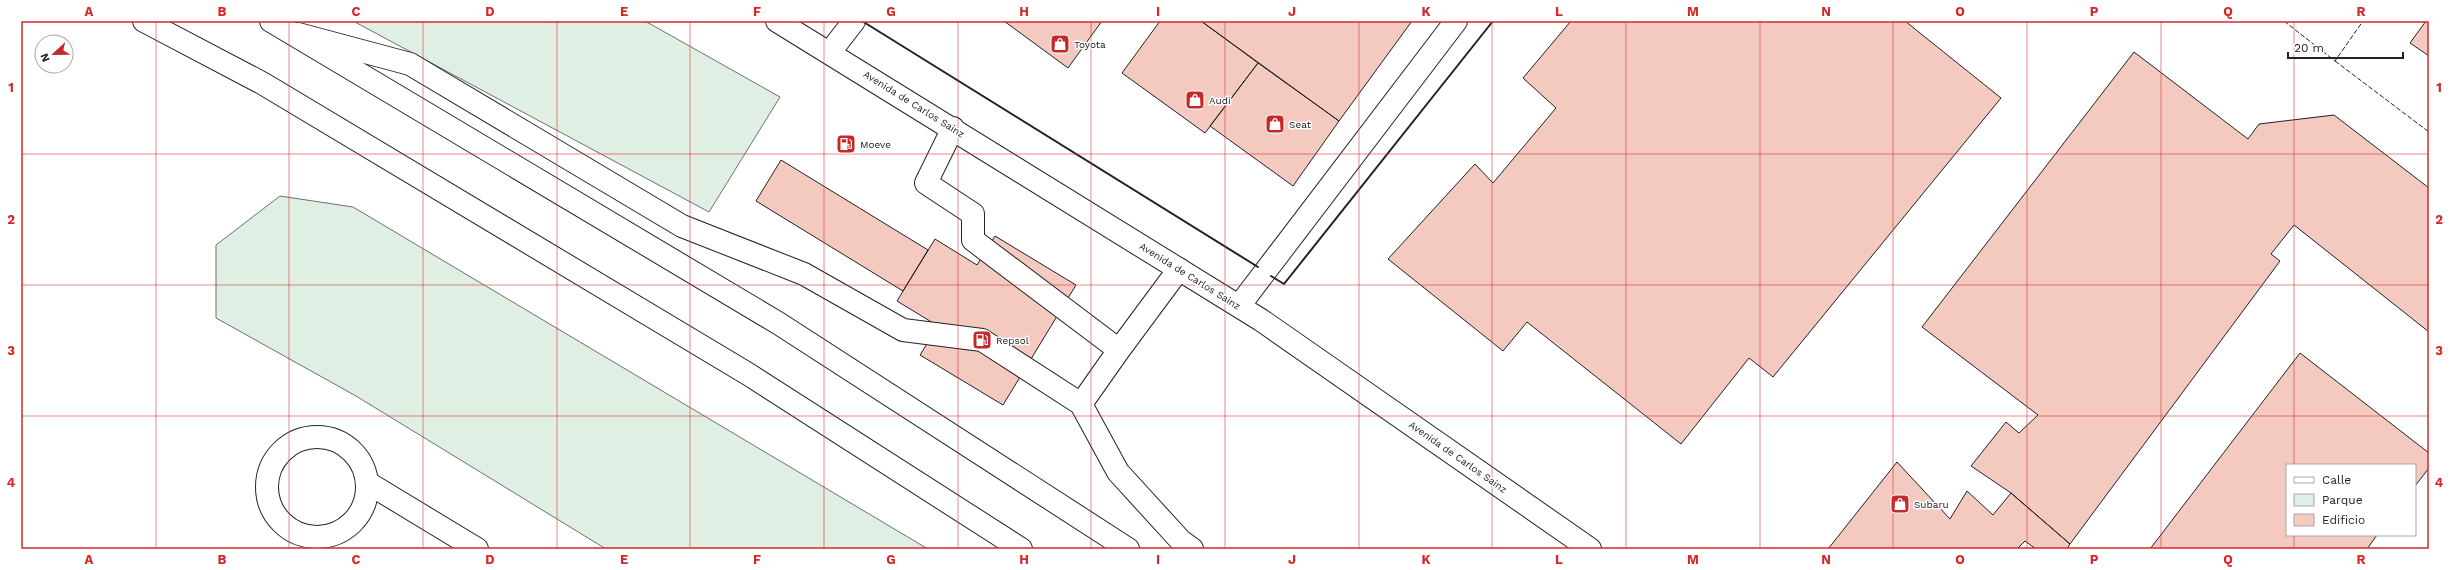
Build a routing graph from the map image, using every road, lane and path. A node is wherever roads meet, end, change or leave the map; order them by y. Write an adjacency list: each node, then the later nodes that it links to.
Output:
1 (144, 21): 15 (main road)
2 (271, 21): 6 (main road)
3 (777, 21): 7 (main road, Avenida de Carlos Sainz)
4 (854, 21): 7 (main road)
5 (1456, 21): 10 (main road)
6 (292, 32): 12 (main road); 16 (main road)
7 (830, 52): 8 (main road, Avenida de Carlos Sainz)
8 (953, 128): 9 (main road, Avenida de Carlos Sainz); 11 (main road)
9 (1179, 269): 10 (main road, Avenida de Carlos Sainz); 11 (main road)
10 (1238, 306): 18 (main road, Avenida de Carlos Sainz)
11 (1119, 350): 12 (main road)
12 (1081, 404): 17 (main road)
13 (366, 493): 13 (main road); 14 (main road)
14 (477, 549)
15 (1021, 549)
16 (1128, 549)
17 (1192, 549)
18 (1590, 549)

